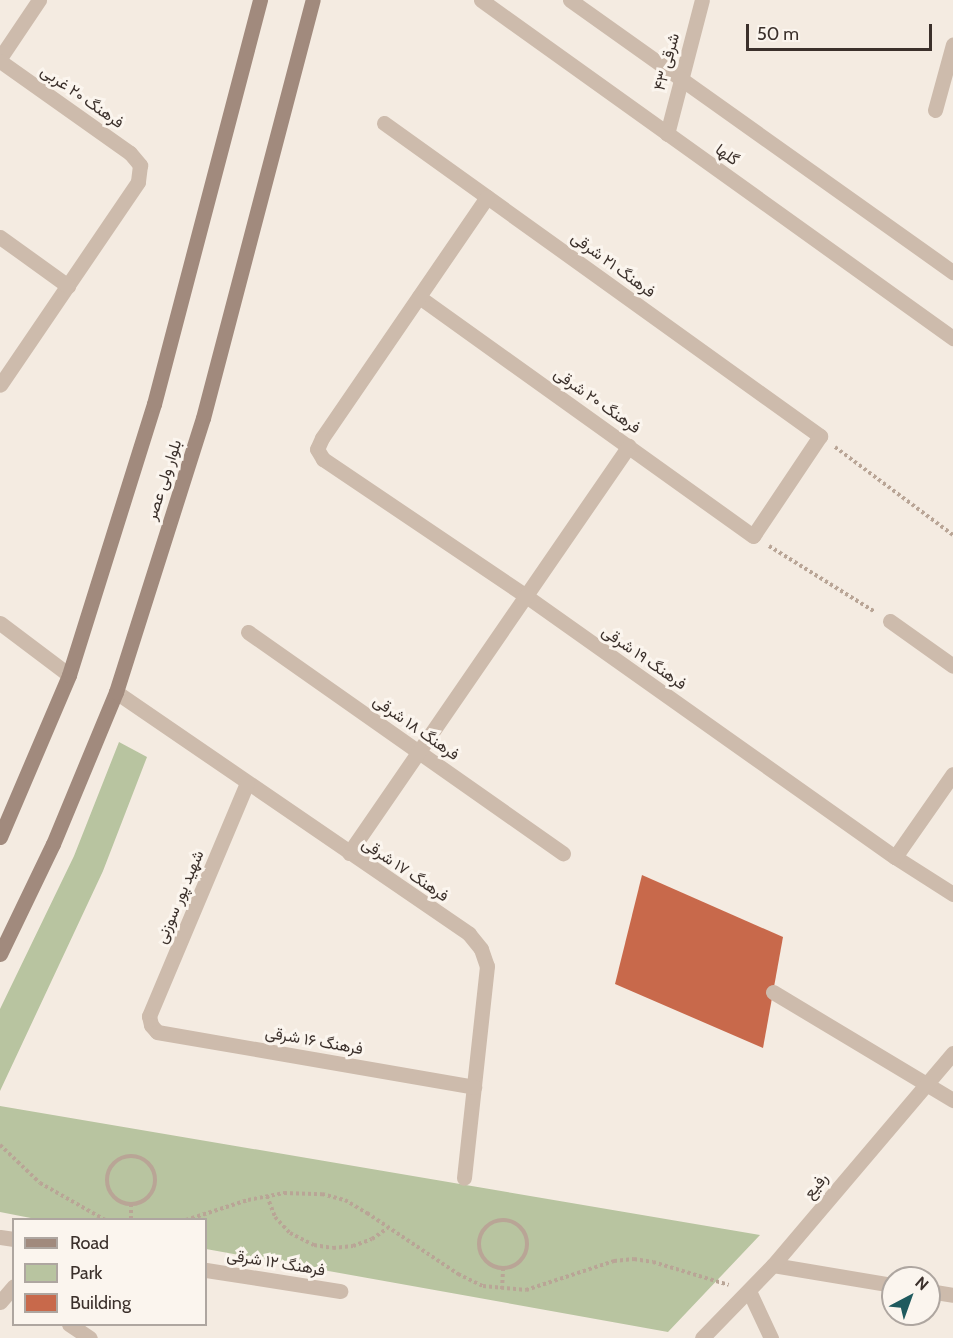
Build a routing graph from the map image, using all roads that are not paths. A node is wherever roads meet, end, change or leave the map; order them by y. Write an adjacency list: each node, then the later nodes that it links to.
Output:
1 (39, 0): 8 (street)
2 (260, 0): 27 (main road, بلوار ولی عصر)
3 (312, 0): 28 (main road, بلوار ولی عصر)
4 (481, 0): 12 (street, گلها)
5 (570, 0): 9 (street)
6 (702, 0): 9 (street, ۴۳ شرقی)
7 (952, 54): 10 (street)
8 (0, 60): 16 (street, فرهنگ ۲۰ غربی)
9 (681, 79): 12 (street, ۴۳ شرقی); 15 (street)
10 (934, 110)
11 (384, 123): 13 (street, فرهنگ ۲۱ شرقی)
12 (667, 134): 18 (street, گلها)
13 (487, 197): 17 (street); 21 (street, فرهنگ ۲۱ شرقی)
14 (0, 237): 16 (street)
15 (953, 272)
16 (68, 286): 19 (street)
17 (419, 297): 20 (street, فرهنگ ۲۰ شرقی); 22 (street, فرهنگ ۱۹ شرقی)
18 (953, 338)
19 (0, 385)
20 (629, 446): 21 (street, فرهنگ ۲۰ شرقی); 22 (street)
21 (753, 536)
22 (526, 596): 29 (street); 35 (street, فرهنگ ۱۹ شرقی)
23 (890, 621): 26 (street)
24 (0, 623): 27 (street)
25 (248, 632): 29 (street, فرهنگ ۱۸ شرقی)
26 (953, 666)
27 (69, 675): 32 (main road, بلوار ولی عصر)
28 (116, 692): 31 (street, فرهنگ ۱۷ شرقی); 37 (main road, بلوار ولی عصر)
29 (419, 752): 33 (street); 34 (street, فرهنگ ۱۸ شرقی)
30 (953, 774): 35 (street)
31 (247, 783): 33 (street, فرهنگ ۱۷ شرقی); 39 (street, شهید پور سوزنی)
32 (0, 837)
33 (349, 853): 42 (street, فرهنگ ۱۷ شرقی)
34 (563, 853)
35 (895, 857): 36 (street, فرهنگ ۱۹ شرقی)
36 (953, 894)
37 (0, 954)
38 (773, 992): 41 (street)
39 (151, 1025): 42 (street, فرهنگ ۱۶ شرقی)
40 (953, 1053): 41 (street, رفیع)
41 (926, 1084): 43 (street); 45 (street, رفیع)
42 (474, 1087): 44 (street, فرهنگ ۱۷ شرقی)
43 (953, 1100)
44 (464, 1178)
45 (773, 1265): 47 (street); 50 (street, رفیع)
46 (207, 1270): 49 (street, فرهنگ ۱۲ شرقی)
47 (881, 1283)
48 (12, 1288): 51 (street)
49 (340, 1291)
50 (749, 1291): 54 (street, رفیع); 55 (street)
51 (0, 1302)
52 (72, 1326): 53 (street)
53 (90, 1338)
54 (702, 1338)
55 (772, 1338)

